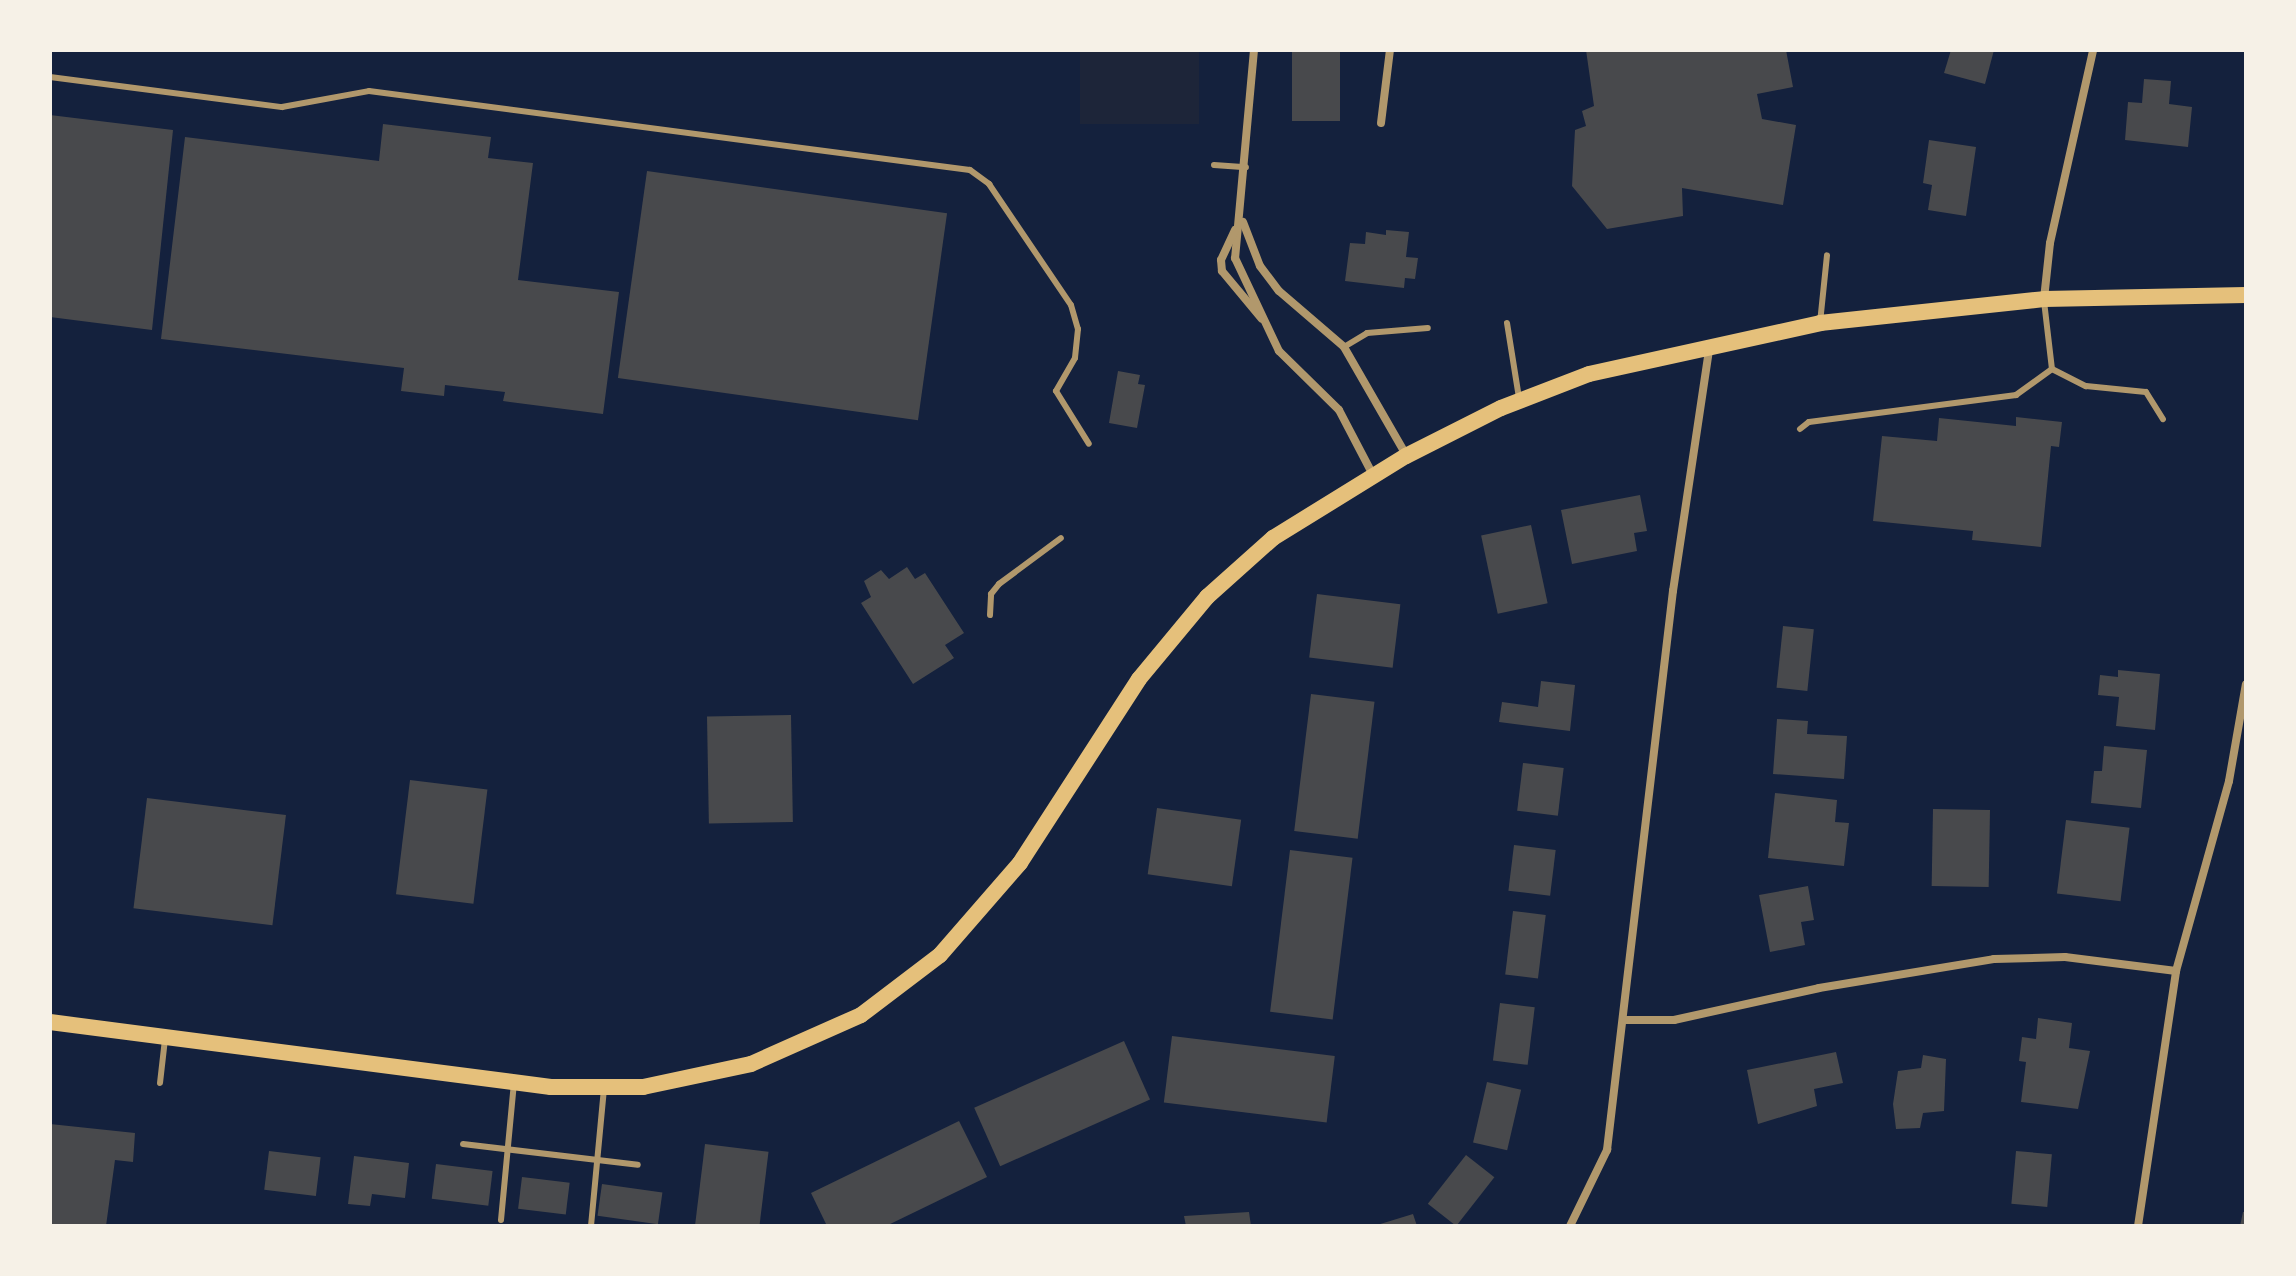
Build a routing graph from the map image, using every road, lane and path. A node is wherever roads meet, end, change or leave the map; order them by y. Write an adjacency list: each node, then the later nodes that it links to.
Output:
1 (1254, 50): 7 (street)
2 (1390, 50): 5 (street)
3 (2093, 50): 11 (street)
4 (50, 77): 22 (lane)
5 (1381, 123)
6 (1214, 165): 7 (lane)
7 (1246, 167): 8 (street)
8 (1242, 215): 14 (street); 14 (street); 16 (street)
9 (1827, 255): 13 (lane)
10 (2246, 295): 11 (main road)
11 (2044, 299): 13 (main road); 18 (lane)
12 (1507, 323): 19 (lane)
13 (1820, 323): 17 (main road)
14 (1267, 324): 24 (street)
15 (1428, 328): 16 (lane)
16 (1344, 347): 23 (street)
17 (1709, 350): 19 (main road); 29 (street)
18 (2052, 369): 20 (lane); 21 (lane)
19 (1520, 401): 23 (main road)
20 (2163, 419)
21 (1800, 429)
22 (1089, 444)
23 (1406, 456): 24 (main road)
24 (1373, 475): 34 (main road)
25 (1061, 538): 26 (lane)
26 (990, 615)
27 (2246, 684): 28 (street)
28 (2176, 971): 29 (street); 42 (street)
29 (1626, 1020): 41 (street)
30 (50, 1022): 31 (main road)
31 (165, 1039): 32 (main road); 33 (lane)
32 (514, 1082): 34 (main road); 36 (lane)
33 (160, 1083)
34 (604, 1088): 37 (lane)
35 (463, 1144): 36 (lane)
36 (508, 1149): 37 (lane); 39 (lane)
37 (597, 1160): 38 (lane); 40 (lane)
38 (638, 1165)
39 (501, 1220)
40 (591, 1226)
41 (1570, 1226)
42 (2138, 1226)

